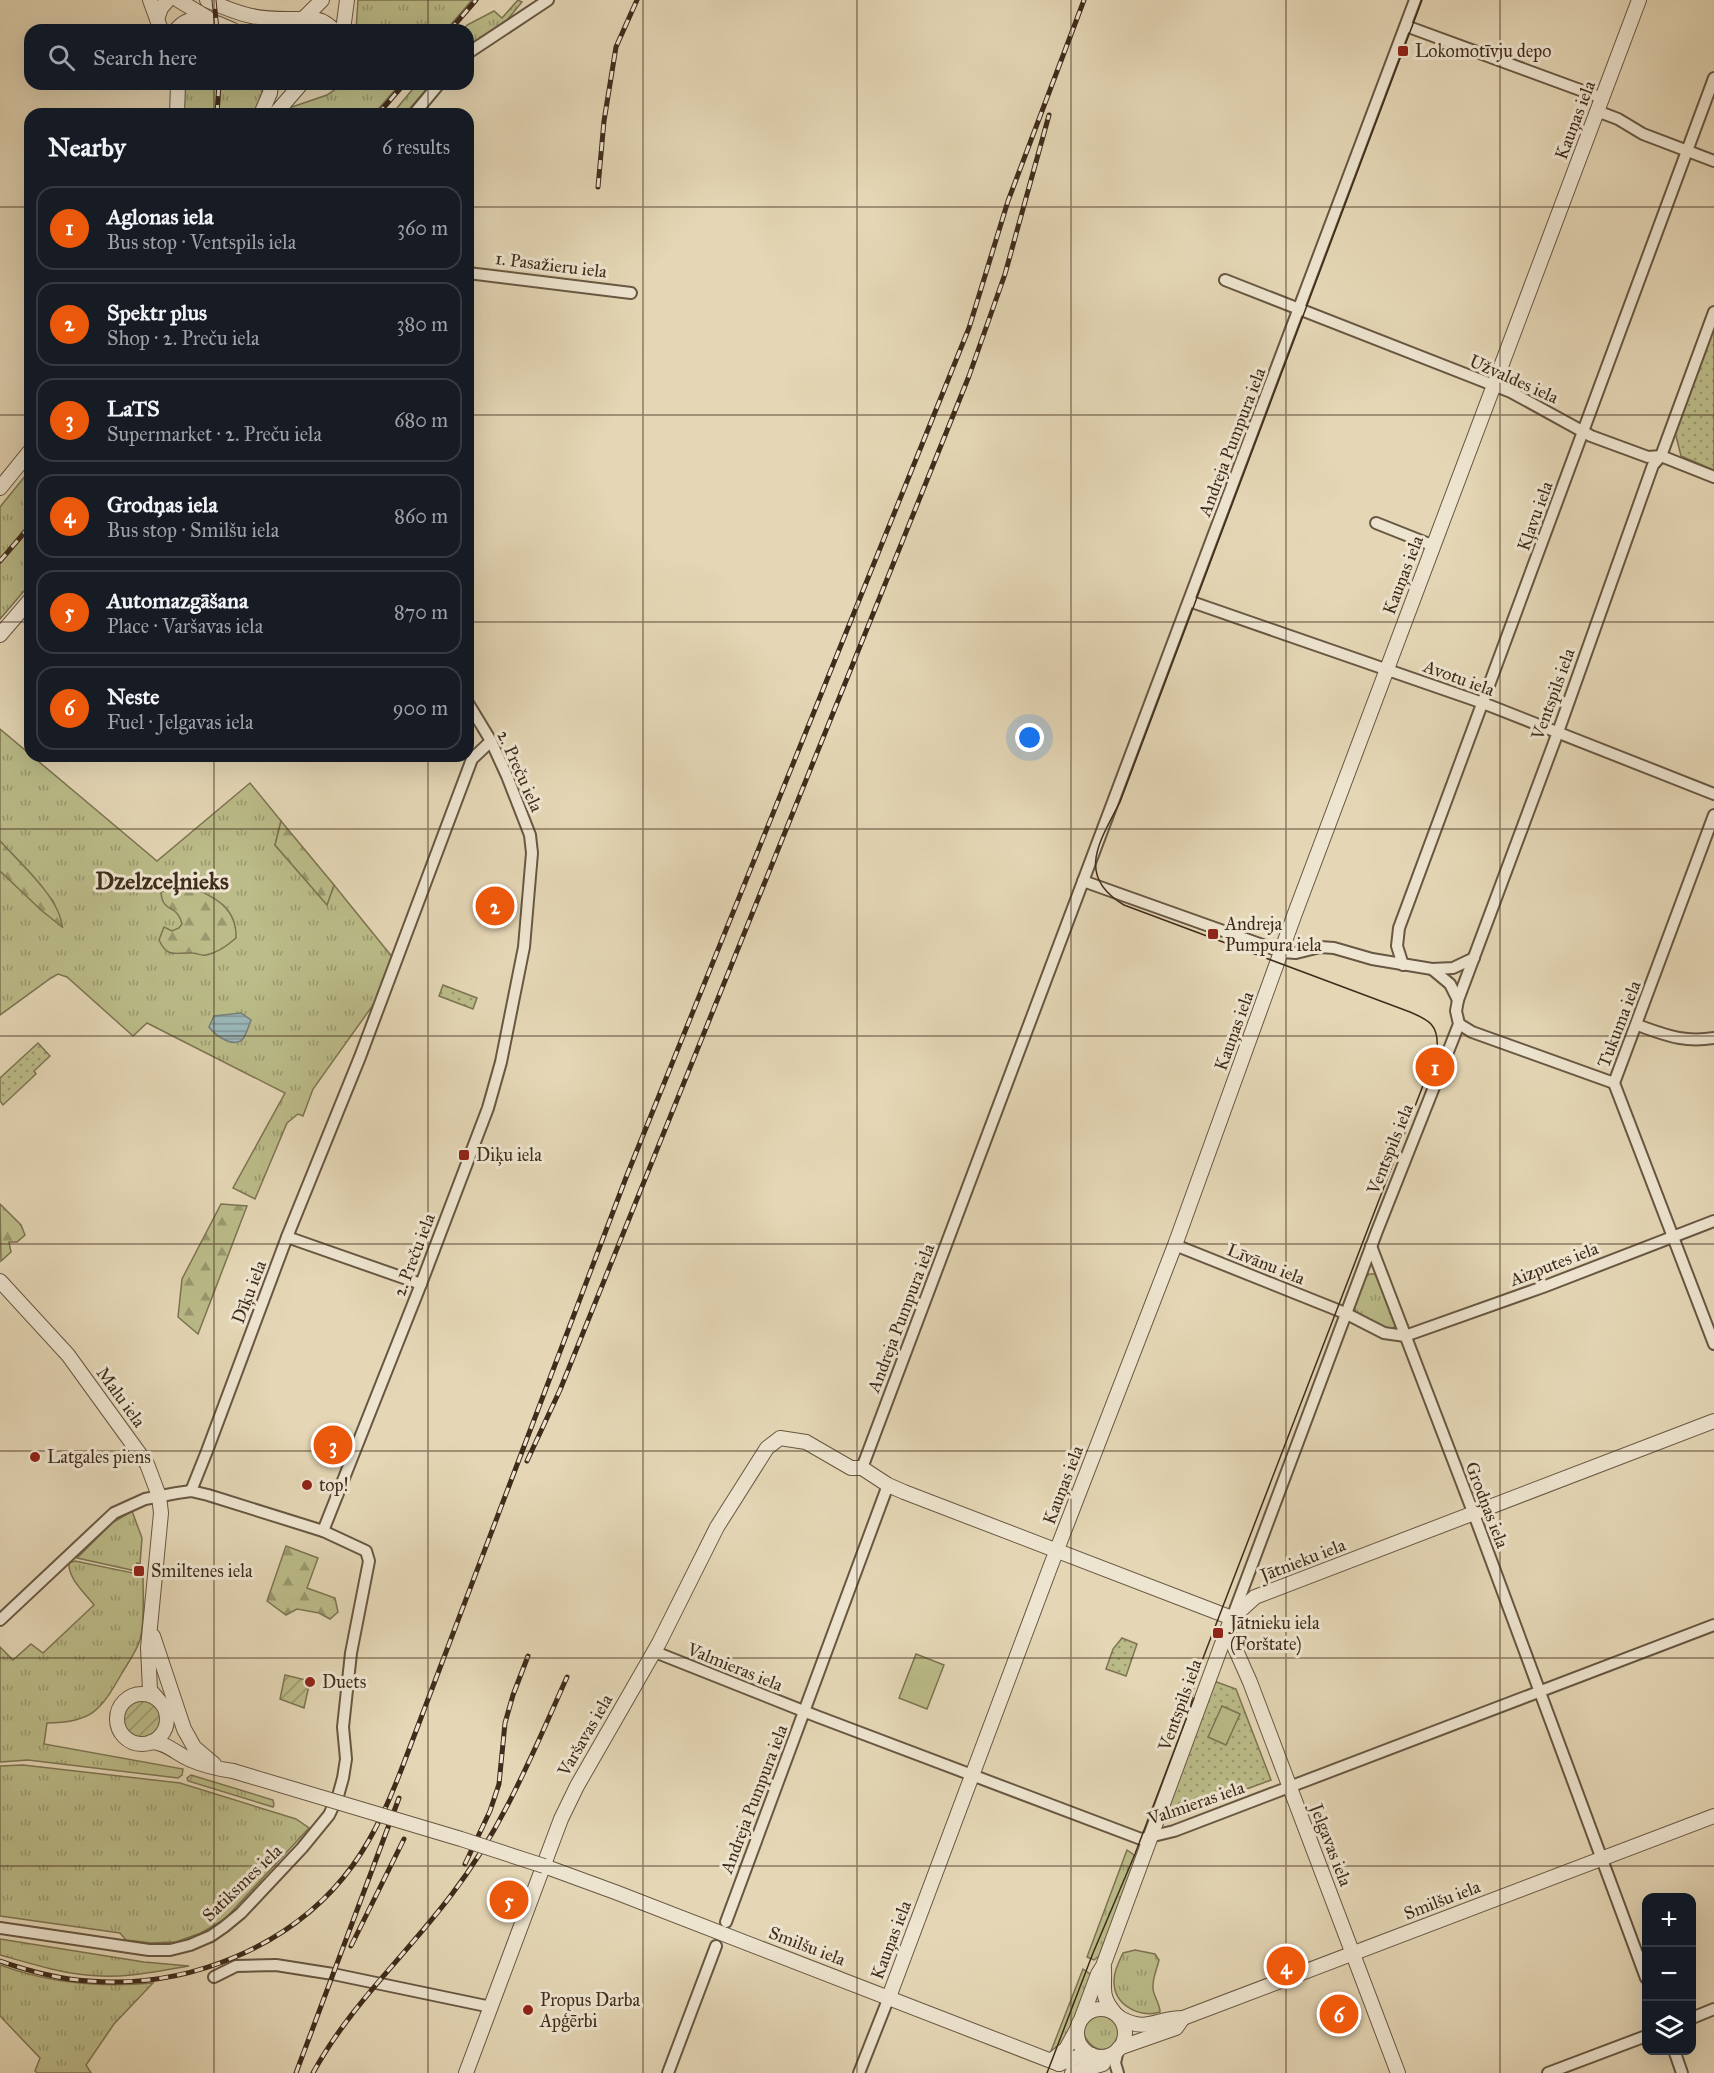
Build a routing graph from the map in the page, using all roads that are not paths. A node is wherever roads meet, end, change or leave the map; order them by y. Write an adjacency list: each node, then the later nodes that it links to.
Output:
1 (150, 0): 12 (street)
2 (168, 0): 13 (street)
3 (178, 0): 10 (street)
4 (207, 0): 11 (street)
5 (322, 0): 11 (street)
6 (346, 0): 18 (street)
7 (548, 0): 20 (street)
8 (1415, 0): 19 (street, Andreja Pumpura iela)
9 (1639, 0): 26 (street, Kauņas iela)
10 (208, 18): 14 (street); 15 (street)
11 (301, 18): 16 (street); 17 (street)
12 (159, 24)
13 (159, 24)
14 (182, 24)
15 (220, 24)
16 (287, 24)
17 (326, 24)
18 (344, 24)
19 (1406, 26): 26 (street); 36 (street, Andreja Pumpura iela)
20 (474, 49)
21 (1714, 78): 31 (street, Kļavu iela)
22 (177, 90): 27 (street)
23 (271, 90): 28 (street)
24 (297, 90): 29 (street)
25 (434, 90): 30 (street)
26 (1600, 105): 31 (street); 38 (street, Kauņas iela)
27 (177, 108)
28 (264, 108)
29 (280, 108)
30 (419, 108)
31 (1688, 151): 32 (street); 39 (street, Kļavu iela)
32 (1714, 161)
33 (474, 274): 35 (street, 1. Pasažieru iela)
34 (1225, 280): 36 (street, Užvaldes iela)
35 (631, 293)
36 (1299, 310): 38 (street, Užvaldes iela); 46 (street, Andreja Pumpura iela)
37 (1714, 312): 40 (street, Ventspils iela)
38 (1494, 385): 39 (street, Užvaldes iela); 45 (street, Kauņas iela)
39 (1584, 431): 40 (street, Užvaldes iela); 50 (street, Kļavu iela)
40 (1661, 456): 42 (street, Užvaldes iela); 52 (street, Ventspils iela)
41 (24, 458): 43 (street)
42 (1714, 477)
43 (0, 488)
44 (1376, 523): 45 (street)
45 (1434, 546): 49 (street, Kauņas iela)
46 (1190, 601): 49 (street, Avotu iela); 58 (street, Andreja Pumpura iela)
47 (24, 607): 48 (street)
48 (0, 635)
49 (1387, 671): 50 (street, Avotu iela); 59 (street, Kauņas iela)
50 (1483, 703): 52 (street, Avotu iela); 61 (street, Kļavu iela)
51 (474, 714): 53 (street, 2. Preču iela)
52 (1558, 732): 56 (street, Avotu iela); 60 (street, Ventspils iela)
53 (491, 741): 54 (street, Dīķu iela); 74 (street, 2. Preču iela)
54 (474, 757)
55 (471, 762): 69 (street, Dīķu iela)
56 (1714, 794)
57 (1714, 815): 65 (street, Tukuma iela)
58 (1083, 881): 59 (street); 79 (street, Andreja Pumpura iela)
59 (1282, 952): 61 (street); 71 (street, Kauņas iela)
60 (1474, 958): 62 (street); 63 (street, Ventspils iela)
61 (1403, 965): 62 (street)
62 (1432, 969): 63 (street)
63 (1458, 1000): 64 (street, Ventspils iela)
64 (1459, 1024): 67 (street); 72 (street, Ventspils iela)
65 (1637, 1025): 66 (street); 67 (street, Tukuma iela)
66 (1714, 1038)
67 (1614, 1083): 70 (street, Tukuma iela)
68 (1714, 1221): 70 (street, Aizputes iela)
69 (287, 1237): 74 (street); 81 (street, Dīķu iela)
70 (1672, 1237): 76 (street, Aizputes iela); 77 (street, Tukuma iela)
71 (1175, 1245): 75 (street, Līvānu iela); 85 (street, Kauņas iela)
72 (1371, 1246): 75 (street, Ventspils iela); 76 (street, Grodņas iela)
73 (0, 1281): 82 (street, Malu iela)
74 (421, 1284): 84 (street, 2. Preču iela)
75 (1345, 1313): 76 (street, Līvānu iela); 87 (street, Ventspils iela)
76 (1405, 1336): 83 (street, Grodņas iela)
77 (1714, 1344)
78 (1714, 1421): 83 (street, Jātnieku iela)
79 (862, 1468): 80 (street); 91 (street, Varšavas iela)
80 (888, 1485): 85 (street); 95 (street, Andreja Pumpura iela)
81 (190, 1491): 82 (street); 84 (street)
82 (159, 1496): 86 (street); 89 (street)
83 (1473, 1514): 87 (street, Jātnieku iela); 92 (street, Grodņas iela)
84 (323, 1531): 107 (street, Satiksmes iela)
85 (1056, 1551): 87 (street); 100 (street, Kauņas iela)
86 (0, 1620)
87 (1229, 1624): 101 (street, Jelgavas iela); 103 (street, Ventspils iela)
88 (1714, 1625): 92 (street, Valmieras iela)
89 (151, 1631): 90 (street); 98 (street)
90 (148, 1648): 93 (street); 94 (street)
91 (654, 1652): 95 (street, Valmieras iela); 105 (street, Varšavas iela)
92 (1539, 1692): 101 (street, Valmieras iela); 104 (street, Grodņas iela)
93 (134, 1695): 94 (street); 97 (street)
94 (157, 1698): 96 (street)
95 (804, 1712): 100 (street, Valmieras iela); 106 (street, Andreja Pumpura iela)
96 (166, 1726): 97 (street); 98 (street)
97 (152, 1742): 99 (street)
98 (214, 1764): 99 (street)
99 (233, 1771): 105 (street, bridge)
100 (972, 1775): 103 (street, Valmieras iela); 113 (street, Kauņas iela)
101 (1289, 1787): 103 (street, Valmieras iela); 109 (street, Jelgavas iela)
102 (1714, 1816): 104 (street, Smilšu iela)
103 (1151, 1837): 111 (street, Ventspils iela)
104 (1602, 1858): 109 (street, Smilšu iela); 110 (street, Grodņas iela)
105 (544, 1866): 113 (street, Smilšu iela); 114 (street, Varšavas iela)
106 (726, 1922)
107 (0, 1928)
108 (717, 1946): 126 (street)
109 (1353, 1953): 118 (street, Smilšu iela); 130 (street, Jelgavas iela)
110 (1642, 1965)
111 (1104, 1966): 116 (street, Ventspils iela); 119 (street, Ventspils iela)
112 (214, 1977): 114 (street)
113 (889, 1997): 124 (street, Smilšu iela); 127 (street, Kauņas iela)
114 (491, 2007): 125 (street, Varšavas iela)
115 (1714, 2009): 117 (street)
116 (1117, 2015): 118 (street, Smilšu iela); 119 (street); 121 (street)
117 (1696, 2016)
118 (1183, 2018): 121 (street, Smilšu iela)
119 (1080, 2023): 123 (street); 124 (street)
120 (1642, 2038): 131 (street)
121 (1118, 2049): 123 (street); 129 (street)
122 (1676, 2055): 132 (street)
123 (1100, 2062): 124 (street); 128 (street)
124 (1055, 2066)
125 (466, 2073)
126 (668, 2073)
127 (859, 2073)
128 (1071, 2073)
129 (1118, 2073)
130 (1398, 2073)
131 (1548, 2073)
132 (1682, 2073)

